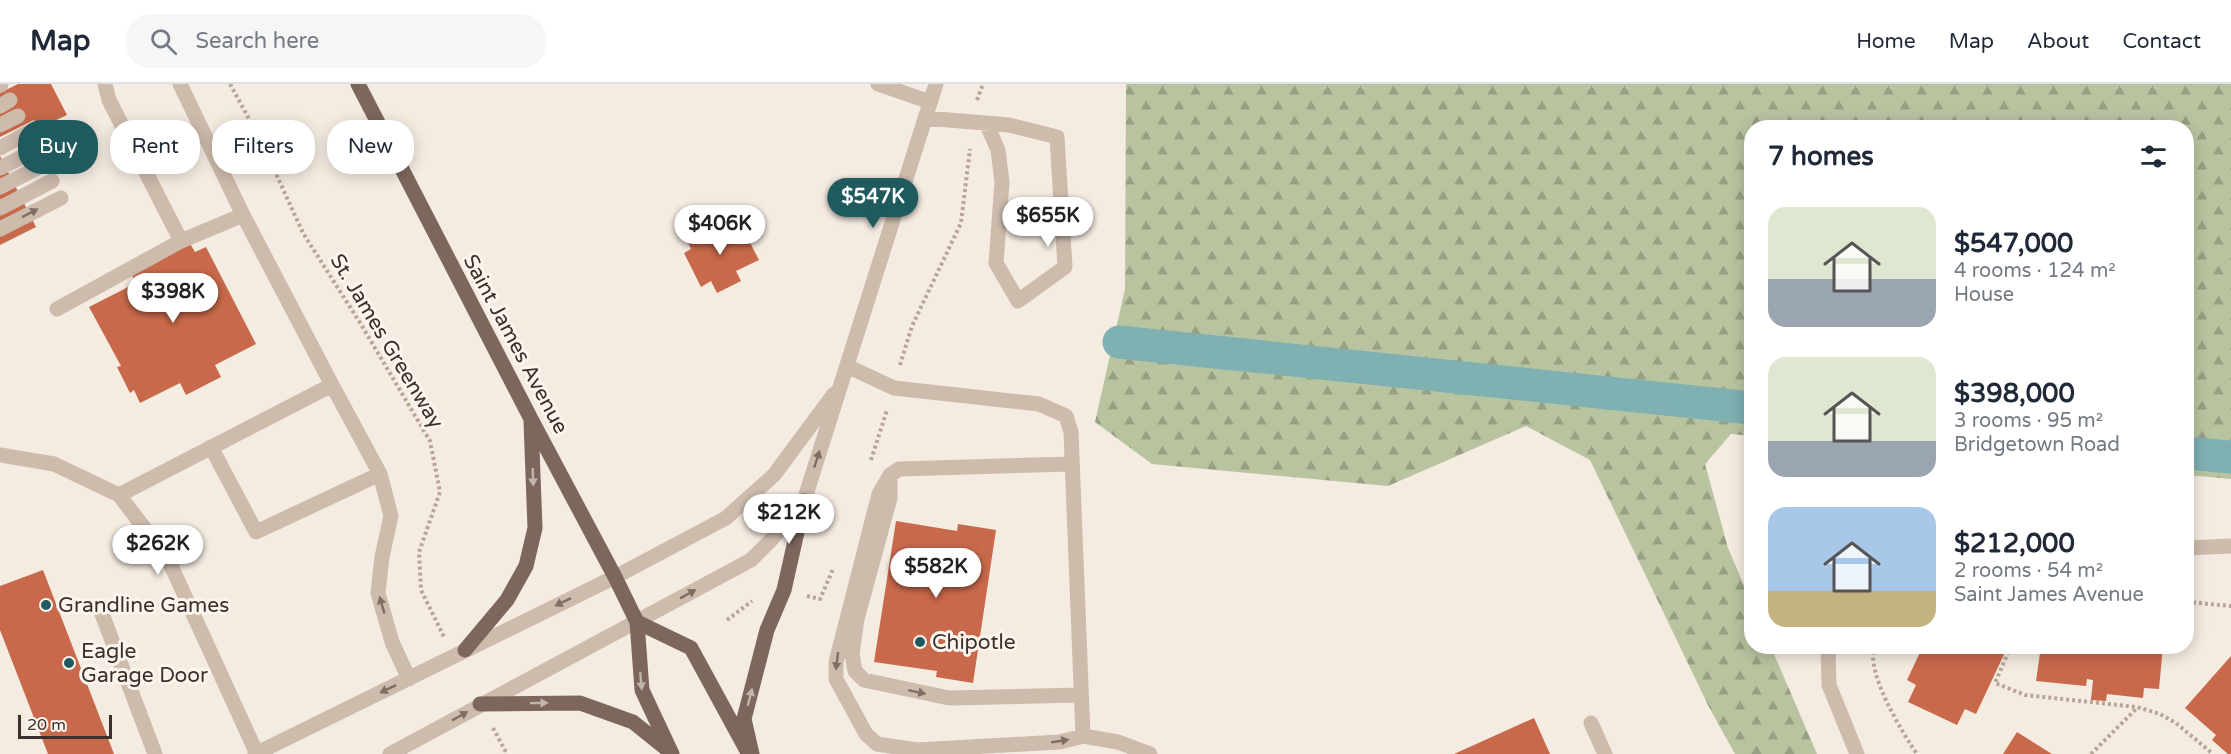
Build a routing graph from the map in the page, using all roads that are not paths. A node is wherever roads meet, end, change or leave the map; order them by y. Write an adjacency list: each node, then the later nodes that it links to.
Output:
1 (105, 84): 22 (street)
2 (180, 84): 20 (street)
3 (358, 84): 27 (main road, Saint James Avenue)
4 (878, 84): 6 (street)
5 (936, 84): 6 (street)
6 (930, 102): 8 (street)
7 (18, 116): 10 (street)
8 (925, 118): 9 (street); 24 (street)
9 (980, 123): 9 (street)
10 (0, 125)
11 (18, 138): 12 (street)
12 (0, 148)
13 (18, 159): 14 (street)
14 (0, 168)
15 (25, 174): 17 (street)
16 (52, 181): 19 (street)
17 (0, 187)
18 (61, 198): 21 (street, one-way to 18)
19 (0, 208)
20 (243, 215): 22 (street); 26 (street)
21 (0, 229)
22 (181, 241): 23 (street)
23 (57, 309)
24 (847, 366): 25 (street); 30 (street)
25 (841, 384): 34 (street, one-way to 25); 37 (street)
26 (332, 385): 28 (street); 32 (street)
27 (531, 419): 37 (main road, Saint James Avenue); 40 (main road, one-way to 40)
28 (211, 447): 32 (street); 33 (street)
29 (0, 455): 33 (street)
30 (1072, 464): 31 (street); 43 (street)
31 (895, 472): 43 (street, one-way to 43); 46 (street, one-way to 46)
32 (380, 474): 42 (street, one-way to 32)
33 (119, 495): 49 (street)
34 (804, 501): 39 (street, one-way to 34); 51 (main road, one-way to 34)
35 (2231, 546): 36 (street)
36 (2194, 548)
37 (615, 577): 39 (main road, Saint James Avenue); 40 (street, one-way to 40)
38 (102, 614): 48 (street)
39 (637, 622): 44 (street); 47 (main road, Saint James Avenue, one-way to 47); 51 (main road)
40 (460, 653): 42 (street)
41 (1828, 654): 54 (street)
42 (409, 679): 49 (street, one-way to 49)
43 (1081, 695): 46 (street)
44 (480, 704): 47 (main road, one-way to 47); 50 (street, one-way to 44)
45 (1591, 723): 53 (street)
46 (1083, 736): 52 (street)
47 (672, 753)
48 (155, 754)
49 (256, 754)
50 (390, 754)
51 (750, 754)
52 (1150, 754)
53 (1605, 754)
54 (1857, 754)

